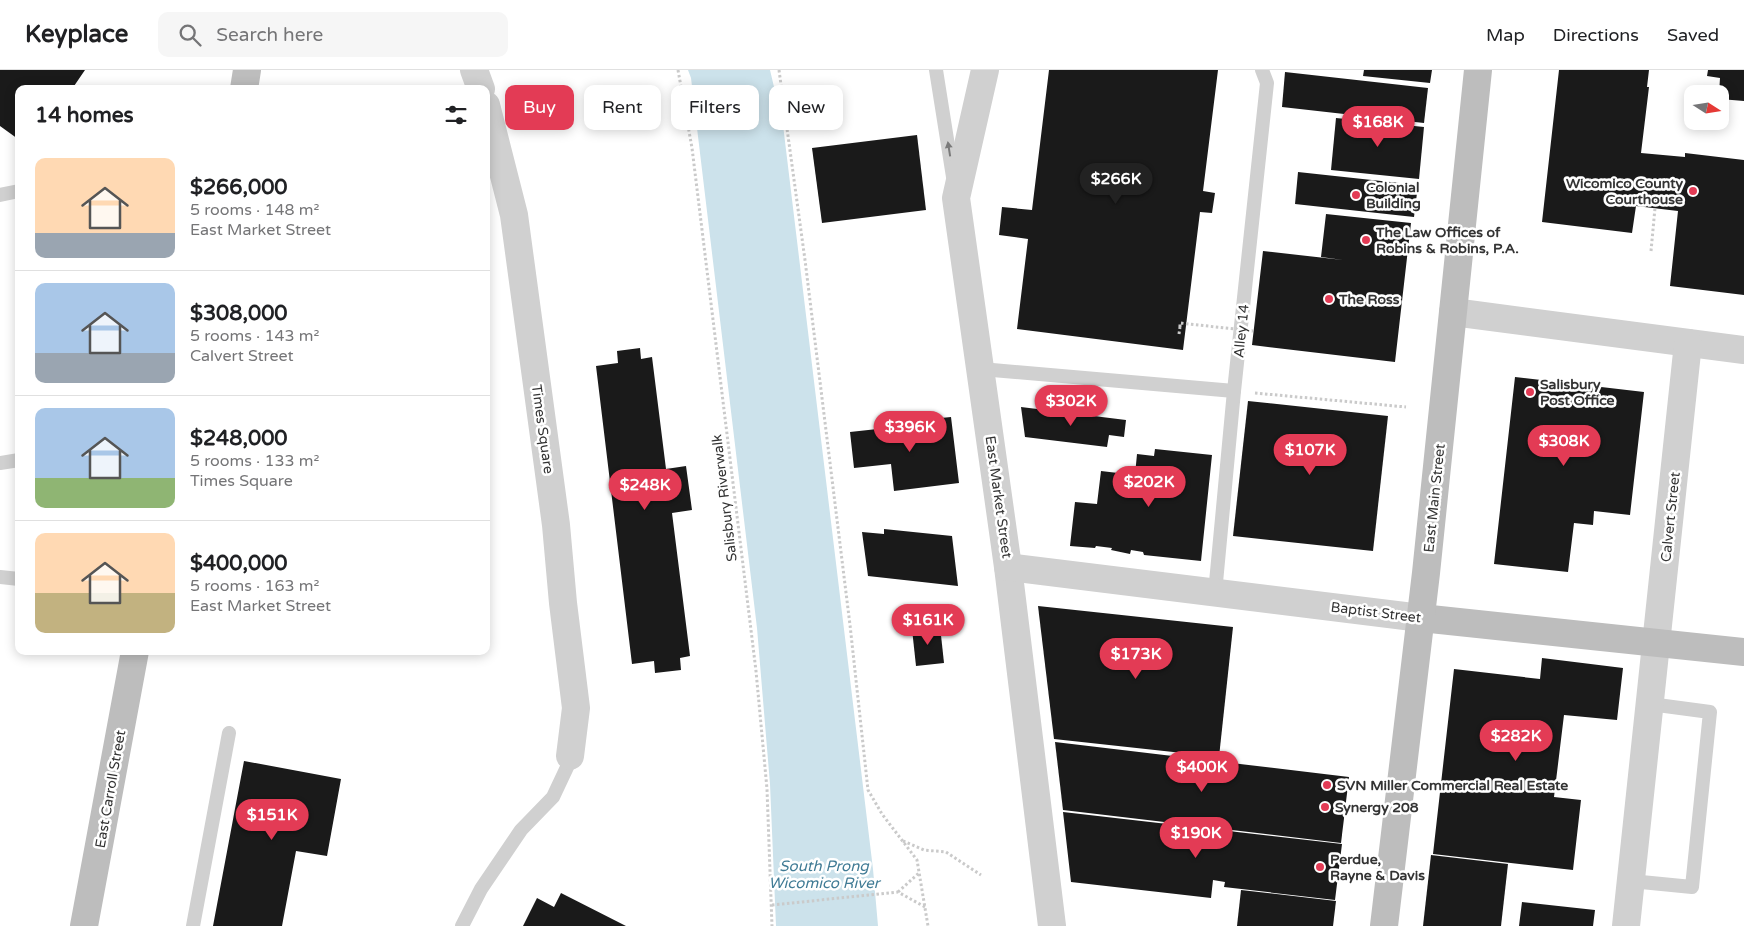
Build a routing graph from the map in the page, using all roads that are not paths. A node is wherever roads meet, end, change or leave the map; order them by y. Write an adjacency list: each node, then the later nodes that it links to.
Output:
1 (247, 70): 7 (street)
2 (474, 70): 8 (street)
3 (936, 70): 12 (lane, East Market Street, one-way to 3)
4 (985, 70): 12 (street)
5 (1262, 70): 17 (lane, Alley 14)
6 (1478, 70): 13 (street, East Main Street)
7 (245, 85)
8 (479, 85)
9 (490, 121): 30 (street, Times Square)
10 (15, 192): 11 (lane)
11 (0, 195)
12 (956, 198): 16 (street, East Market Street)
13 (1453, 312): 14 (street); 24 (street, East Main Street)
14 (1688, 343): 15 (street); 25 (street, Calvert Street)
15 (1744, 350)
16 (980, 369): 17 (lane); 20 (street, East Market Street)
17 (1234, 392): 23 (lane, Alley 14)
18 (15, 461): 19 (lane)
19 (0, 463)
20 (1008, 567): 23 (street, Baptist Street); 35 (street, East Market Street)
21 (0, 577): 22 (lane)
22 (15, 579)
23 (1215, 592): 24 (street, Baptist Street)
24 (1421, 618): 25 (street, Baptist Street); 36 (street, East Main Street)
25 (1657, 642): 26 (street, Baptist Street); 28 (street, Calvert Street)
26 (1744, 652)
27 (134, 655): 32 (street, East Carroll Street)
28 (1650, 704): 31 (street, Calvert Street); 31 (lane)
29 (229, 733): 33 (lane)
30 (570, 756): 34 (lane)
31 (1630, 881): 37 (street, Calvert Street)
32 (84, 926)
33 (193, 926)
34 (462, 926)
35 (1052, 926)
36 (1384, 926)
37 (1626, 926)

